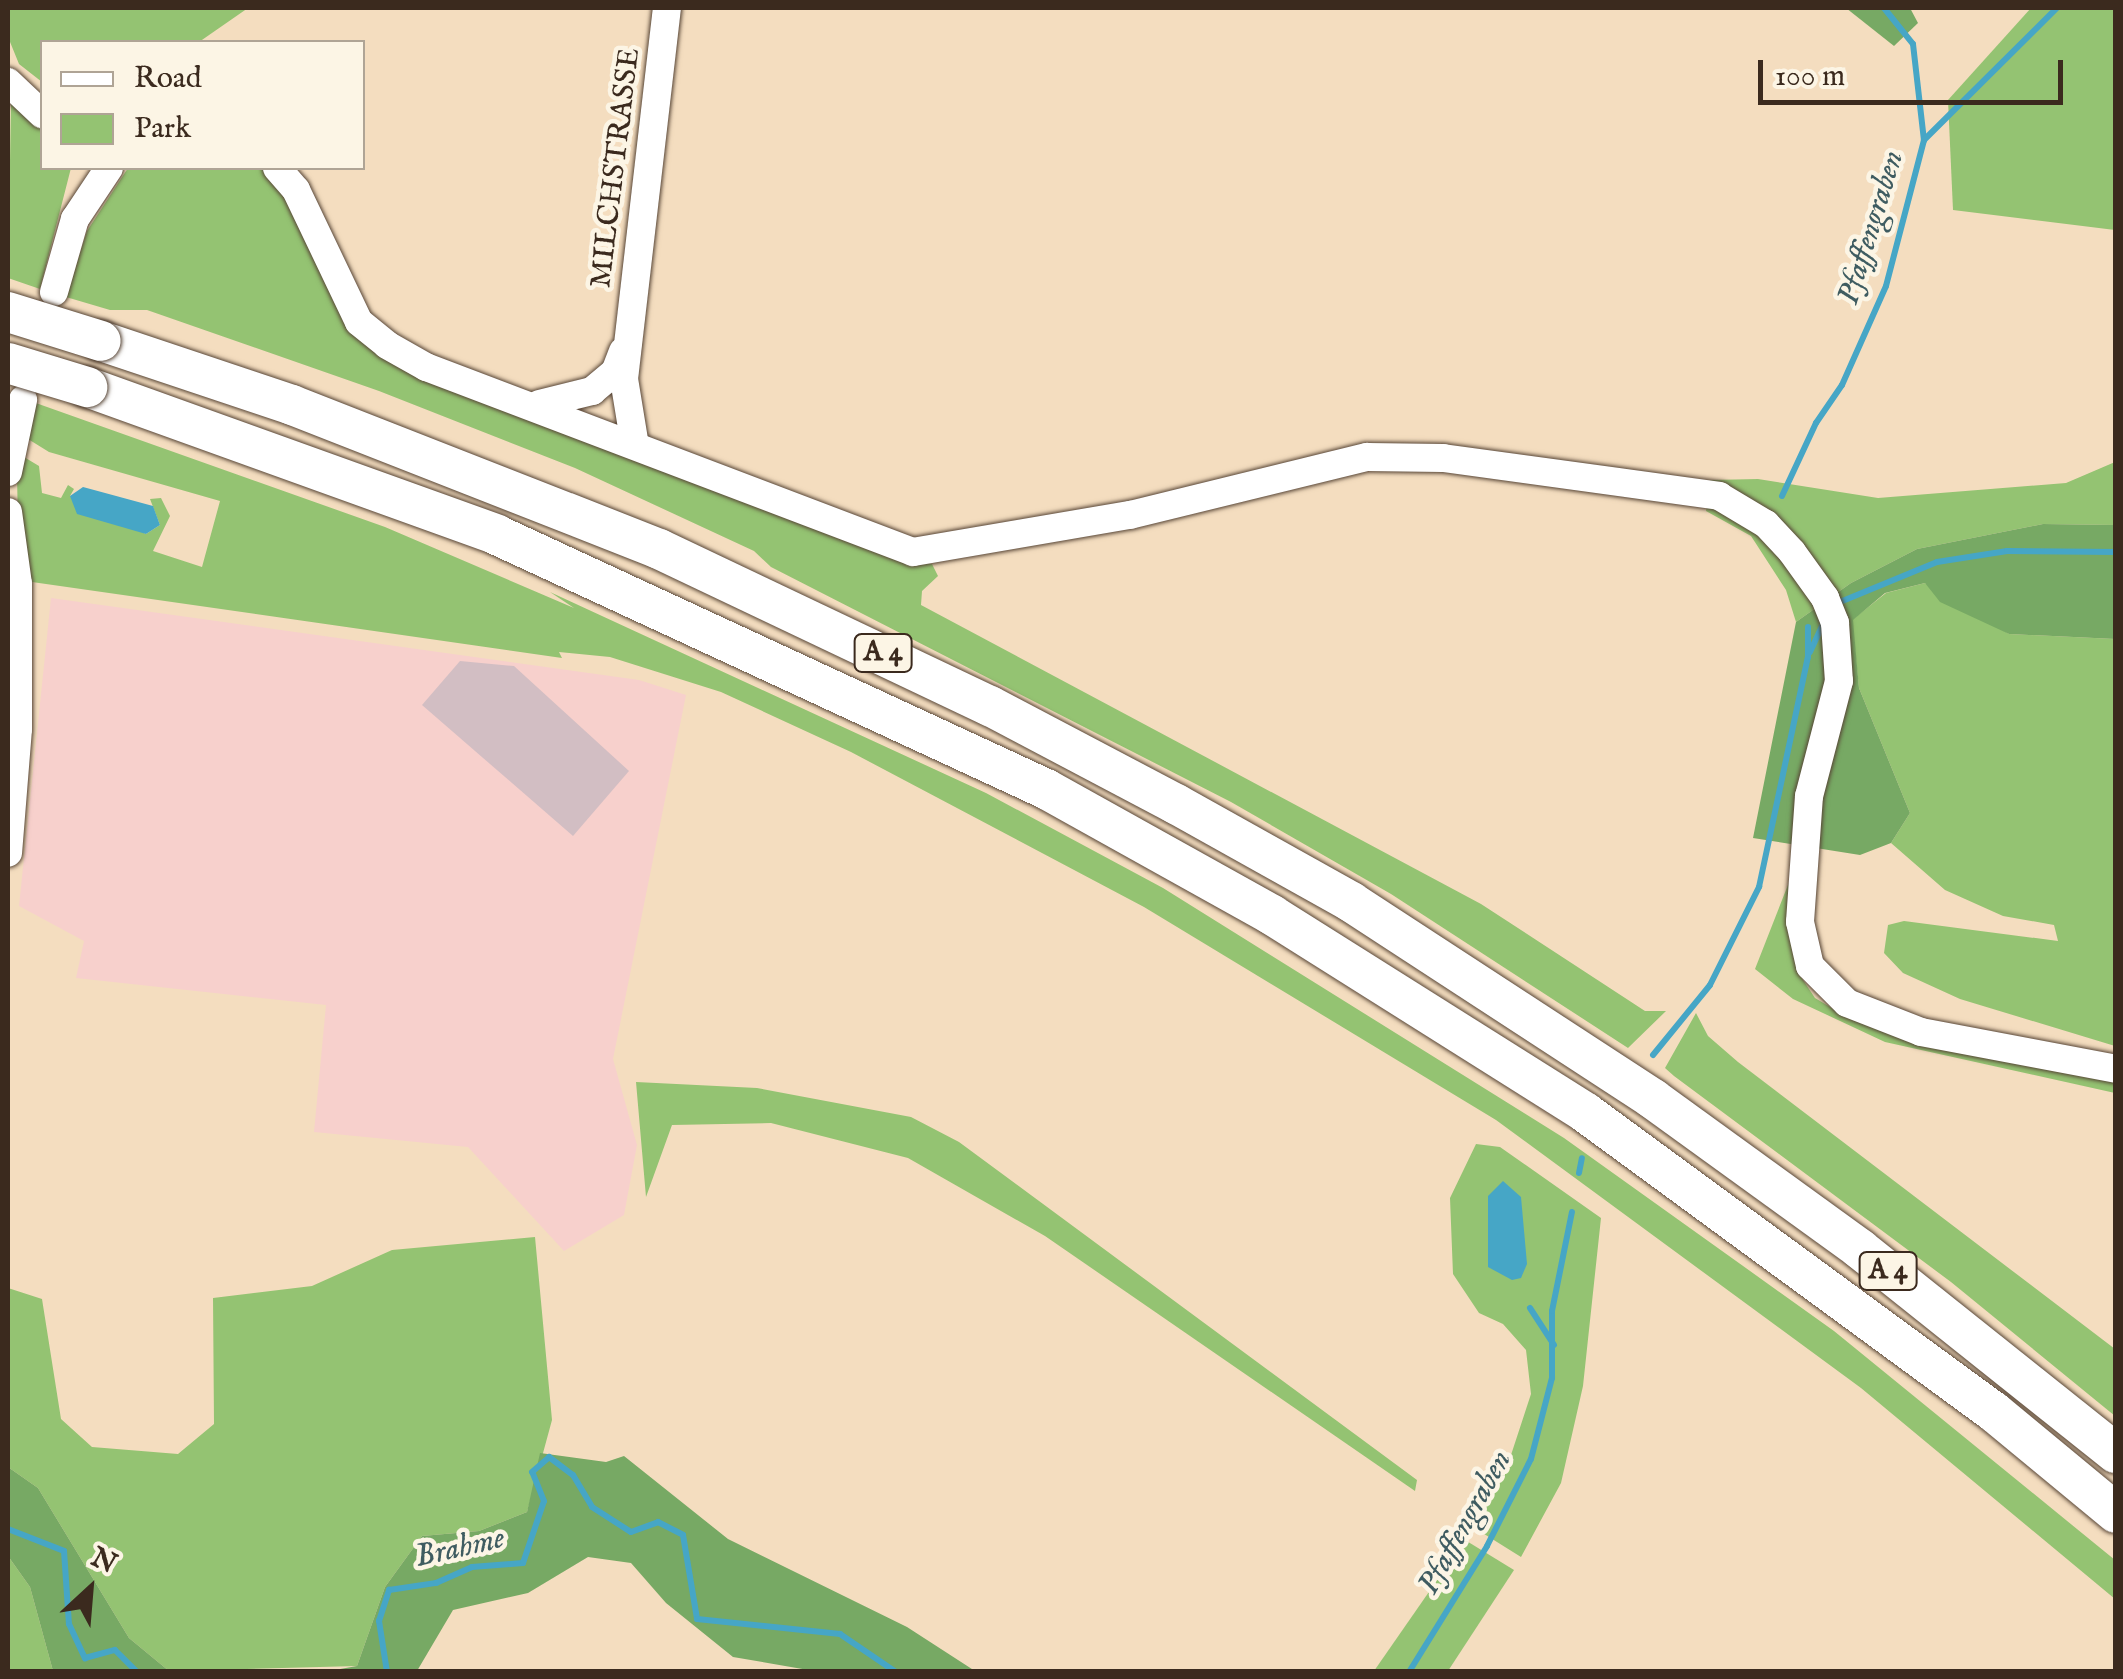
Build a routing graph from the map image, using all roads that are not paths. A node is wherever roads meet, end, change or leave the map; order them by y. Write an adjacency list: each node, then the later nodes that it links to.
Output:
1 (667, 8): 8 (street, MILCHSTRASSE)
2 (8, 82): 3 (street)
3 (40, 112)
4 (105, 170): 6 (street)
5 (279, 170): 11 (street)
6 (54, 292)
7 (8, 312): 17 (highway, A 4, bridge)
8 (629, 336): 11 (street, MILCHSTRASSE); 12 (street, MILCHSTRASSE)
9 (8, 363): 18 (highway, A 4, bridge)
10 (22, 400): 13 (street)
11 (534, 405): 12 (street)
12 (634, 440): 16 (street)
13 (8, 472)
14 (8, 512): 15 (street)
15 (8, 853)
16 (2116, 1069)
17 (2116, 1453)
18 (2116, 1513)

